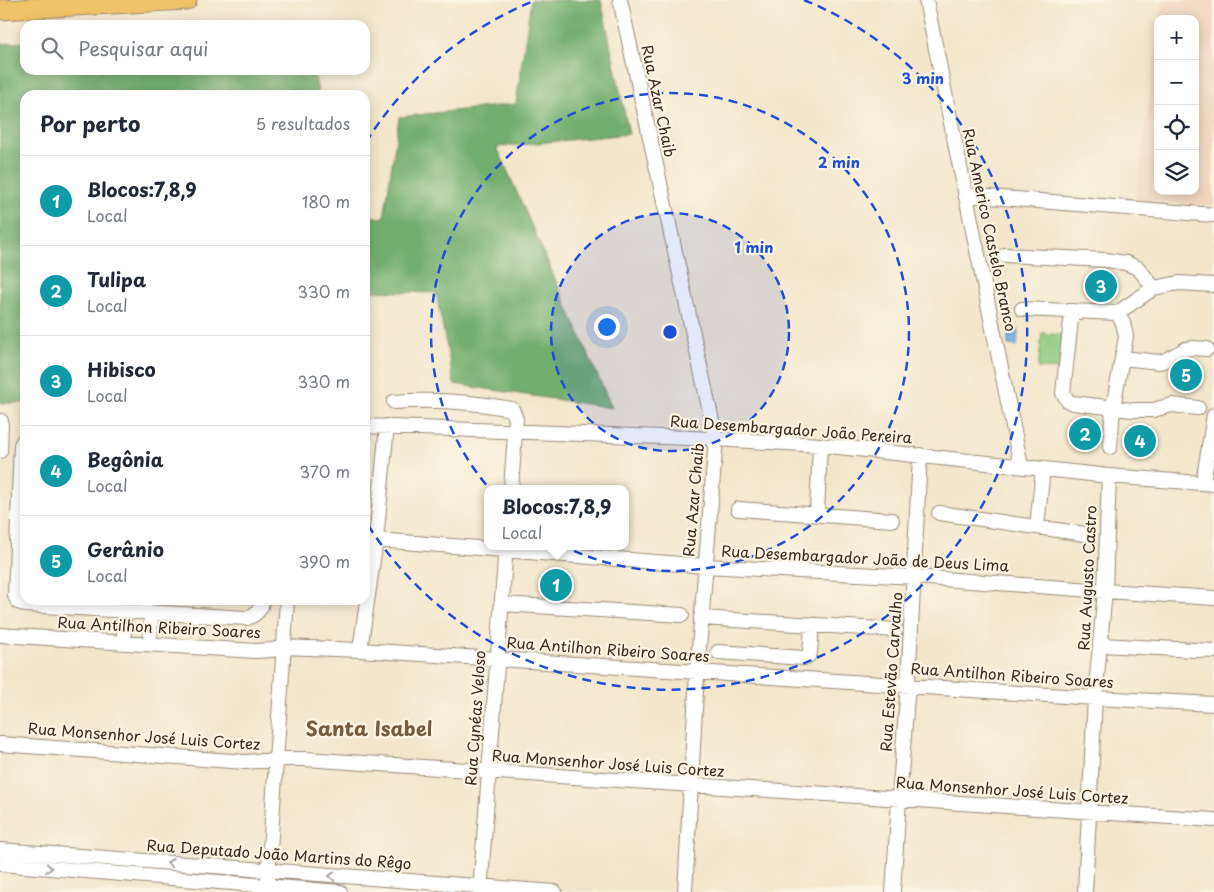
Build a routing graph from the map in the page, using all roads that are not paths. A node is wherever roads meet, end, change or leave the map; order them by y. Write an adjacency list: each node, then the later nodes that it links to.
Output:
1 (187, 0): 4 (main road)
2 (620, 0): 23 (street, Rua Azar Chaib)
3 (926, 0): 5 (street, Rua Americo Castelo Branco)
4 (0, 10)
5 (965, 195): 6 (street); 28 (street, Rua Americo Castelo Branco)
6 (1214, 215)
7 (1006, 255): 9 (street)
8 (1214, 285): 9 (street)
9 (1154, 288): 12 (street)
10 (1022, 308): 11 (street)
11 (1072, 311): 12 (street); 16 (street)
12 (1117, 313): 14 (street)
13 (1208, 349): 14 (street)
14 (1123, 358): 16 (street)
15 (394, 402): 22 (street)
16 (1113, 408): 17 (street); 25 (street)
17 (1198, 408)
18 (1214, 415): 31 (street)
19 (1, 421): 26 (street)
20 (370, 426): 21 (street, Rua Desembargador João Pereira)
21 (387, 426): 22 (street, Rua Desembargador João Pereira); 40 (street)
22 (516, 431): 23 (street, Rua Desembargador João Pereira); 32 (street)
23 (716, 439): 24 (street, Rua Desembargador João Pereira); 44 (street, Rua Azar Chaib)
24 (820, 445): 27 (street, Rua Desembargador João Pereira); 35 (street)
25 (1110, 447)
26 (0, 451)
27 (920, 455): 28 (street, Rua Desembargador João Pereira); 45 (street, Rua Estevão Carvalho)
28 (1021, 466): 29 (street, Rua Desembargador João Pereira)
29 (1043, 468): 30 (street, Rua Desembargador João Pereira); 38 (street)
30 (1109, 476): 31 (street, Rua Desembargador João Pereira); 46 (street, Rua Augusto Castro)
31 (1209, 484)
32 (511, 485)
33 (738, 509): 35 (street)
34 (939, 513): 38 (street)
35 (817, 514): 36 (street)
36 (892, 520)
37 (20, 523): 48 (street)
38 (1037, 527): 39 (street)
39 (1085, 534)
40 (370, 540): 41 (street, Rua Desembargador João de Deus Lima)
41 (484, 547)
42 (506, 550): 49 (street, Rua Cynéas Veloso)
43 (528, 550): 44 (street, Rua Desembargador João de Deus Lima)
44 (705, 566): 45 (street, Rua Desembargador João de Deus Lima); 57 (street, Rua Azar Chaib)
45 (915, 577): 46 (street, Rua Desembargador João de Deus Lima); 70 (street, Rua Estevão Carvalho)
46 (1105, 591): 47 (street, Rua Desembargador João de Deus Lima); 63 (street, Rua Augusto Castro)
47 (1214, 598)
48 (20, 603)
49 (501, 604): 56 (street); 68 (street, Rua Cynéas Veloso)
50 (26, 605): 54 (street)
51 (262, 605): 55 (street)
52 (287, 605): 64 (street)
53 (364, 605): 65 (street)
54 (124, 610): 55 (street); 61 (street)
55 (151, 612): 62 (street)
56 (682, 615)
57 (701, 618): 58 (street); 69 (street, Rua Azar Chaib)
58 (812, 625): 59 (street); 67 (street)
59 (896, 630)
60 (0, 635): 61 (street, Rua Antilhon Ribeiro Soares)
61 (124, 642): 62 (street, Rua Antilhon Ribeiro Soares)
62 (150, 644): 64 (street, Rua Antilhon Ribeiro Soares)
63 (1100, 644): 66 (street); 71 (street, Rua Augusto Castro)
64 (283, 647): 65 (street, Rua Antilhon Ribeiro Soares); 74 (street)
65 (360, 650): 68 (street, Rua Antilhon Ribeiro Soares)
66 (1214, 651)
67 (718, 652)
68 (497, 658): 69 (street, Rua Antilhon Ribeiro Soares); 75 (street, Rua Cynéas Veloso)
69 (697, 673): 70 (street, Rua Antilhon Ribeiro Soares); 76 (street, Rua Azar Chaib)
70 (908, 685): 71 (street, Rua Antilhon Ribeiro Soares); 77 (street, Rua Estevão Carvalho)
71 (1095, 698): 72 (street, Rua Antilhon Ribeiro Soares); 78 (street, Rua Augusto Castro)
72 (1214, 704)
73 (0, 744): 74 (street, Rua Monsenhor José Luis Cortez)
74 (276, 760): 75 (street, Rua Monsenhor José Luis Cortez); 82 (street)
75 (488, 772): 76 (street, Rua Monsenhor José Luis Cortez); 83 (street, Rua Cynéas Veloso)
76 (692, 786): 77 (street, Rua Monsenhor José Luis Cortez); 87 (street, Rua Azar Chaib)
77 (899, 800): 78 (street, Rua Monsenhor José Luis Cortez); 88 (street, Rua Estevão Carvalho)
78 (1090, 812): 79 (street, Rua Monsenhor José Luis Cortez); 89 (street, Rua Augusto Castro)
79 (1214, 820)
80 (0, 850): 82 (street, Rua Deputado João Martins do Rêgo, one-way to 80)
81 (0, 864): 84 (street, Rua Deputado João Martins do Rêgo, one-way to 84)
82 (268, 871): 83 (street, Rua Deputado João Martins do Rêgo, one-way to 82); 84 (street)
83 (480, 889): 86 (street, Rua Deputado João Martins do Rêgo)
84 (267, 890): 85 (street, Rua Deputado João Martins do Rêgo)
85 (340, 892)
86 (555, 892)
87 (685, 892)
88 (893, 892)
89 (1086, 892)

